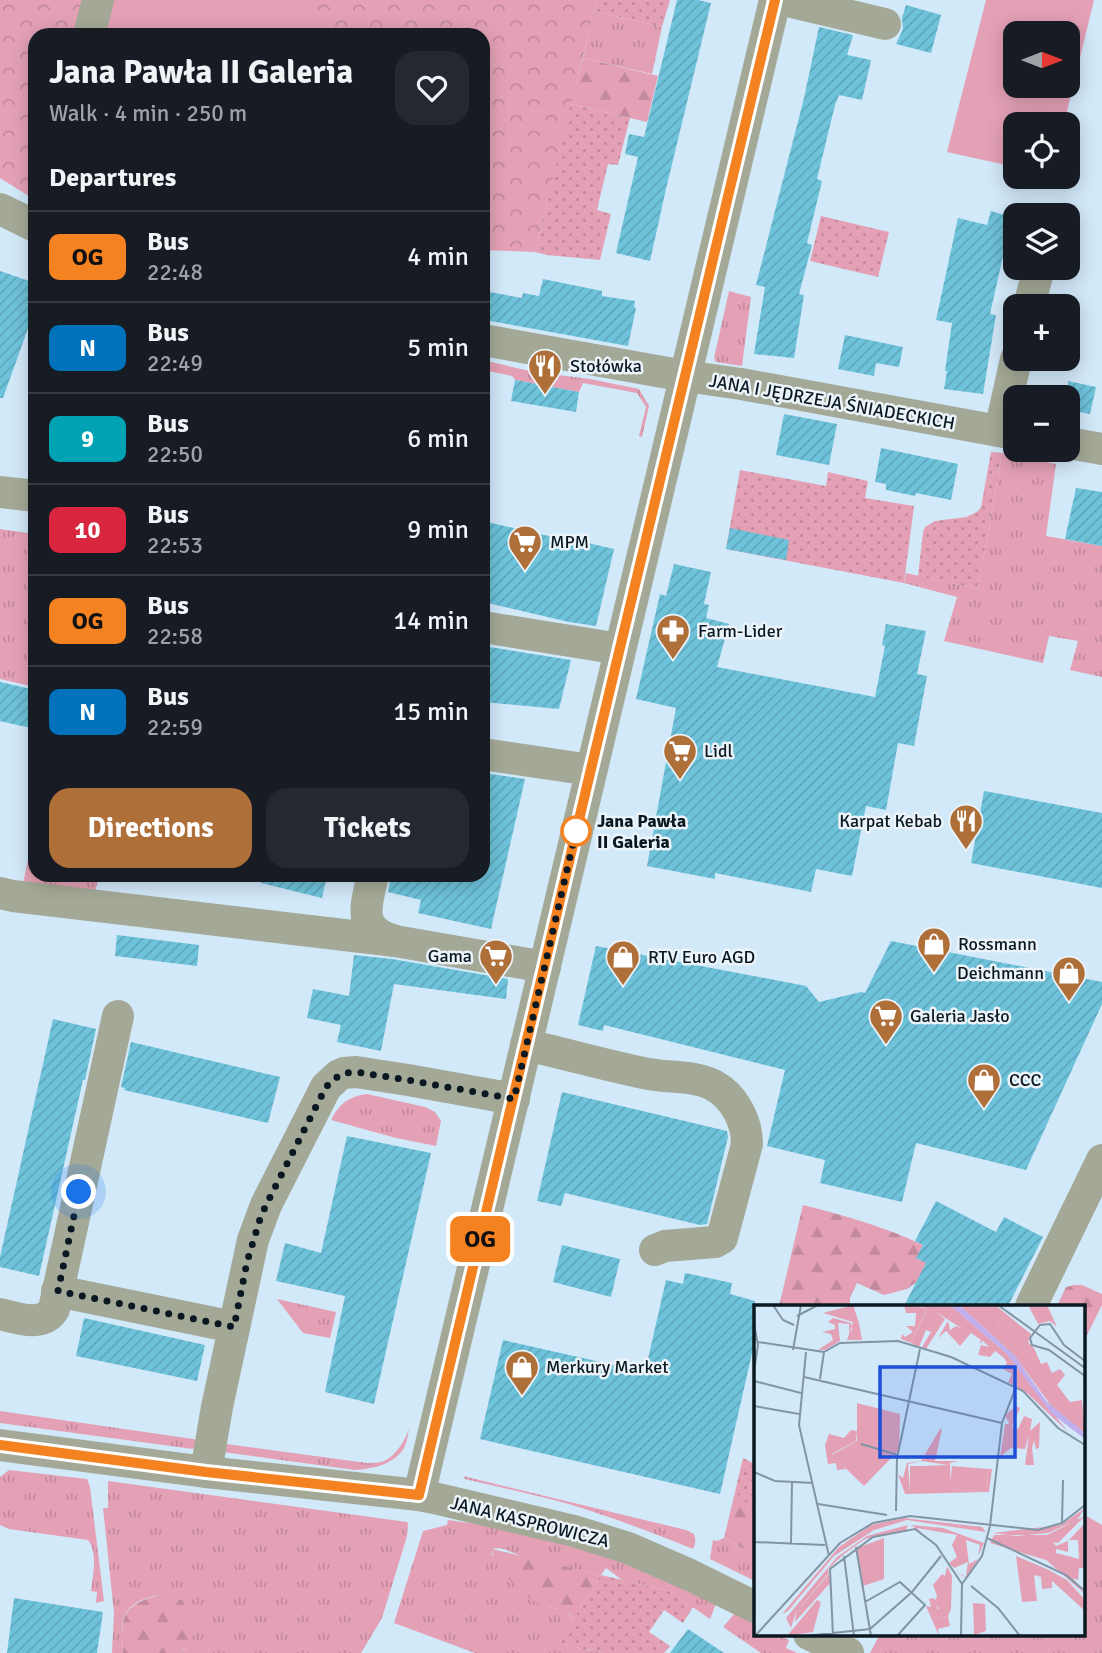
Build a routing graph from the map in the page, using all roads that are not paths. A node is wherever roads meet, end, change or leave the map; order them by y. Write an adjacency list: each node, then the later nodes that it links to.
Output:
1 (98, 0): 5 (street)
2 (775, 0): 9 (street)
3 (783, 0): 4 (street)
4 (885, 24)
5 (91, 28)
6 (0, 209): 7 (street)
7 (28, 217)
8 (490, 341): 9 (street, JANA I JĘDRZEJA ŚNIADECKICH)
9 (685, 376): 10 (street, JANA I JĘDRZEJA ŚNIADECKICH); 16 (street)
10 (1003, 431)
11 (1080, 445): 12 (street)
12 (1102, 449)
13 (0, 492): 14 (street)
14 (28, 495)
15 (490, 628): 16 (street)
16 (620, 649): 18 (street)
17 (490, 755): 18 (street)
18 (591, 769): 22 (street)
19 (372, 882): 21 (street)
20 (0, 893): 21 (street)
21 (395, 942): 22 (street)
22 (545, 967): 24 (street)
23 (118, 1016): 28 (street)
24 (526, 1045): 25 (street); 27 (street)
25 (514, 1099): 31 (street); 34 (street)
26 (1102, 1160): 29 (street)
27 (655, 1250)
28 (58, 1291): 30 (street); 31 (street)
29 (1032, 1305)
30 (0, 1314)
31 (234, 1327): 33 (street)
32 (0, 1445): 33 (street, JANA KASPROWICZA)
33 (206, 1472): 34 (street, JANA KASPROWICZA)
34 (419, 1495): 35 (street, JANA KASPROWICZA)
35 (754, 1606)
36 (813, 1636): 38 (street)
37 (865, 1636): 39 (street)
38 (848, 1653)
39 (857, 1653)

